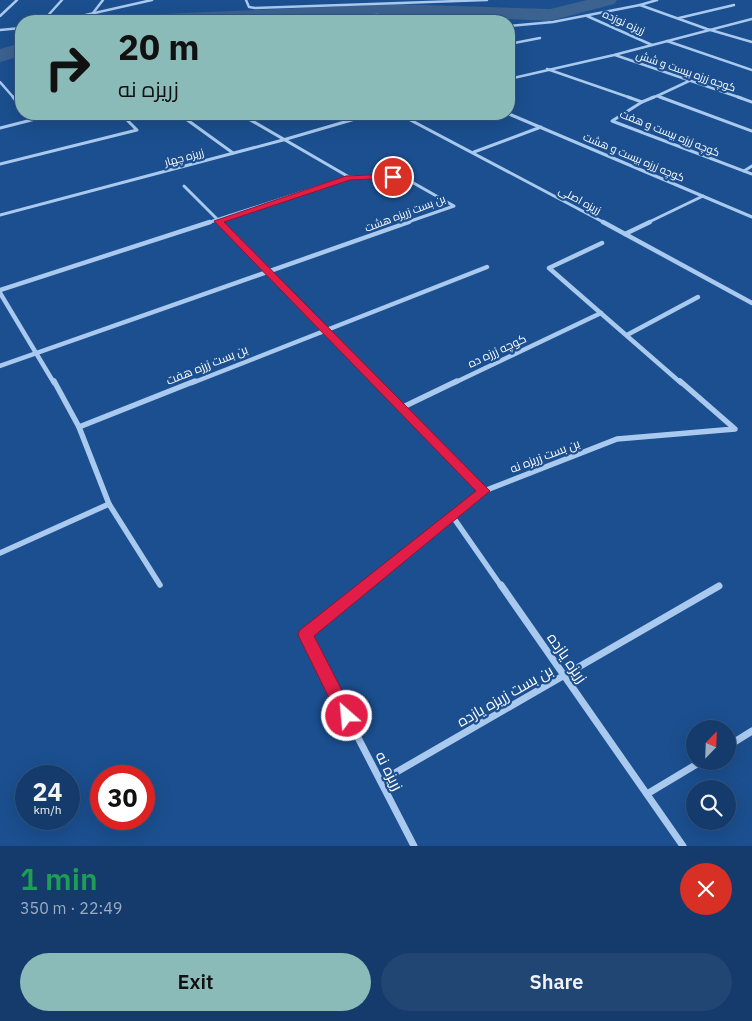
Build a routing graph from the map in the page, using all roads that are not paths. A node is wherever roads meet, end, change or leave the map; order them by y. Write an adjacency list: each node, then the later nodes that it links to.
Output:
1 (17, 0): 17 (street)
2 (62, 0): 15 (street)
3 (103, 0): 14 (street)
4 (152, 0): 8 (street)
5 (246, 0): 9 (street)
6 (487, 0): 11 (street)
7 (657, 0): 12 (street)
8 (147, 1): 14 (street)
9 (366, 1): 10 (street)
10 (398, 1): 11 (street)
11 (459, 1)
12 (640, 5): 18 (street); 19 (street)
13 (734, 5): 19 (street)
14 (93, 13): 16 (street)
15 (48, 15)
16 (84, 15)
17 (0, 16)
18 (587, 16): 21 (street); 29 (street, زریزه نوزده)
19 (677, 19): 23 (street)
20 (752, 19): 23 (street)
21 (515, 25)
22 (15, 29): 24 (street)
23 (707, 29): 26 (street); 27 (street)
24 (0, 30)
25 (540, 38): 28 (street)
26 (666, 41): 29 (street); 32 (street)
27 (752, 42)
28 (515, 43)
29 (653, 45): 30 (street)
30 (614, 55): 31 (street); 34 (street, کوچه زرزه بیست و شش)
31 (547, 69): 33 (street); 38 (street)
32 (752, 70)
33 (515, 77)
34 (690, 81): 36 (street); 39 (street, کوچه زرزه بیست و شش)
35 (0, 82): 37 (street)
36 (657, 96): 38 (street); 49 (street)
37 (15, 100)
38 (642, 102): 55 (street, کوچه زرزه بیست و هفت)
39 (752, 102)
40 (515, 116): 47 (street, کوچه زرزه بیست و هشت)
41 (28, 120): 48 (street)
42 (127, 120): 53 (street)
43 (187, 120): 52 (street)
44 (250, 120): 50 (street)
45 (351, 120): 50 (street, زریزه چهار)
46 (411, 120): 51 (street, زریزه اصلی)
47 (541, 126): 51 (street); 59 (street, کوچه زرزه بیست و هشت)
48 (0, 128)
49 (752, 131)
50 (283, 140): 52 (street, زریزه چهار); 57 (street)
51 (474, 152): 63 (street, زریزه اصلی)
52 (233, 153): 60 (street, زریزه چهار)
53 (0, 164)
54 (752, 166): 55 (street)
55 (744, 171): 56 (street, کوچه زرزه بیست و هفت)
56 (752, 174)
57 (349, 178): 62 (street, بن بست زریزه هشت); 66 (street, بن بست زریزه هشت)
58 (184, 186): 62 (street)
59 (703, 196): 61 (street, کوچه زرزه بیست و هشت); 63 (street)
60 (0, 215)
61 (752, 216)
62 (218, 221): 66 (street); 67 (street, بن بست زریزه هشت)
63 (625, 234): 69 (street, زریزه اصلی)
64 (602, 243): 70 (street, بن بست زریزه نه)
65 (486, 267): 71 (street, بن بست زرزه هفت)
66 (268, 272): 71 (street); 73 (street, بن بست زریزه هشت)
67 (0, 292): 73 (street)
68 (698, 297): 72 (street)
69 (752, 303)
70 (601, 313): 72 (street, بن بست زریزه نه); 75 (street, کوچه زرزه ده)
71 (324, 329): 75 (street); 76 (street, بن بست زرزه هفت)
72 (627, 335): 77 (street, بن بست زریزه نه)
73 (38, 353): 74 (street, بن بست زریزه هشت); 76 (street)
74 (0, 366)
75 (402, 408): 77 (street)
76 (79, 427): 78 (street)
77 (484, 491): 79 (street)
78 (109, 504): 80 (street); 81 (street)
79 (453, 517): 83 (street, زریزه یازده); 87 (street, زریزه نه)
80 (0, 553)
81 (160, 585)
82 (719, 586): 83 (street, بن بست زریزه یازده)
83 (565, 676): 87 (street, بن بست زریزه یازده); 88 (street, زریزه یازده)
84 (752, 731): 85 (street)
85 (736, 741)
86 (687, 770): 88 (street)
87 (381, 782): 89 (street, زریزه نه)
88 (647, 794): 90 (street, زریزه یازده)
89 (414, 846)
90 (684, 846)

